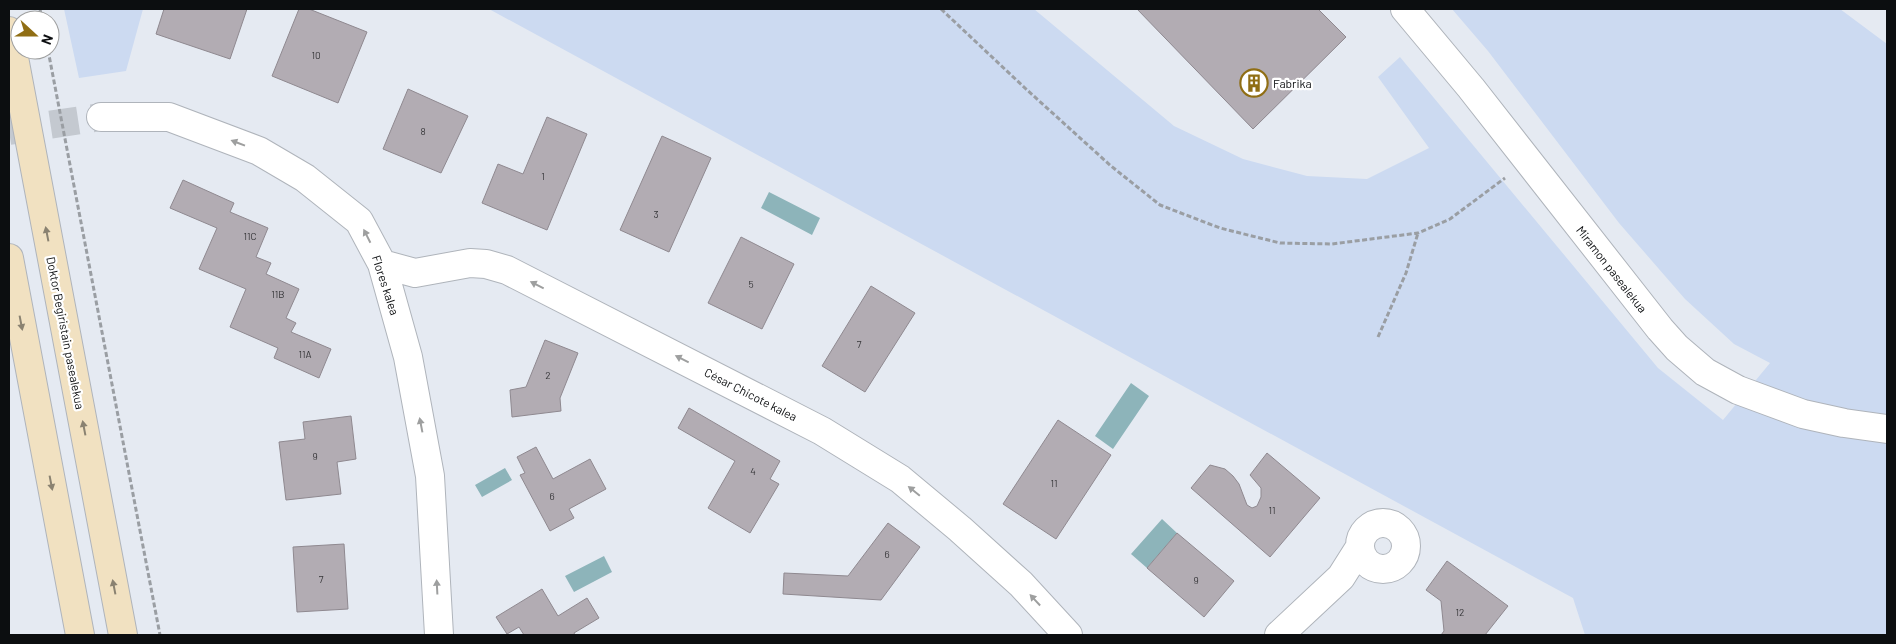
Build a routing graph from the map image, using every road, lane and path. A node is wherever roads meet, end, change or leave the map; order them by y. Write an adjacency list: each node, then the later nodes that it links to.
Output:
1 (941, 9): 7 (path)
2 (1405, 9): 6 (street, Miramon pasealekua)
3 (9, 31): 14 (main road, Doktor Begiristain pasealekua, one-way to 3)
4 (50, 60): 15 (path)
5 (100, 117): 9 (street, Flores kalea, one-way to 5)
6 (1528, 162): 7 (path); 11 (street, Miramon pasealekua)
7 (1418, 233): 10 (path)
8 (9, 258): 13 (main road, one-way to 13)
9 (382, 264): 16 (street, Flores kalea, one-way to 9); 17 (street, César Chicote kalea, one-way to 9)
10 (1378, 337)
11 (1887, 429)
12 (1365, 556): 18 (street)
13 (80, 635)
14 (124, 635)
15 (160, 635)
16 (439, 635)
17 (1068, 635)
18 (1278, 635)

